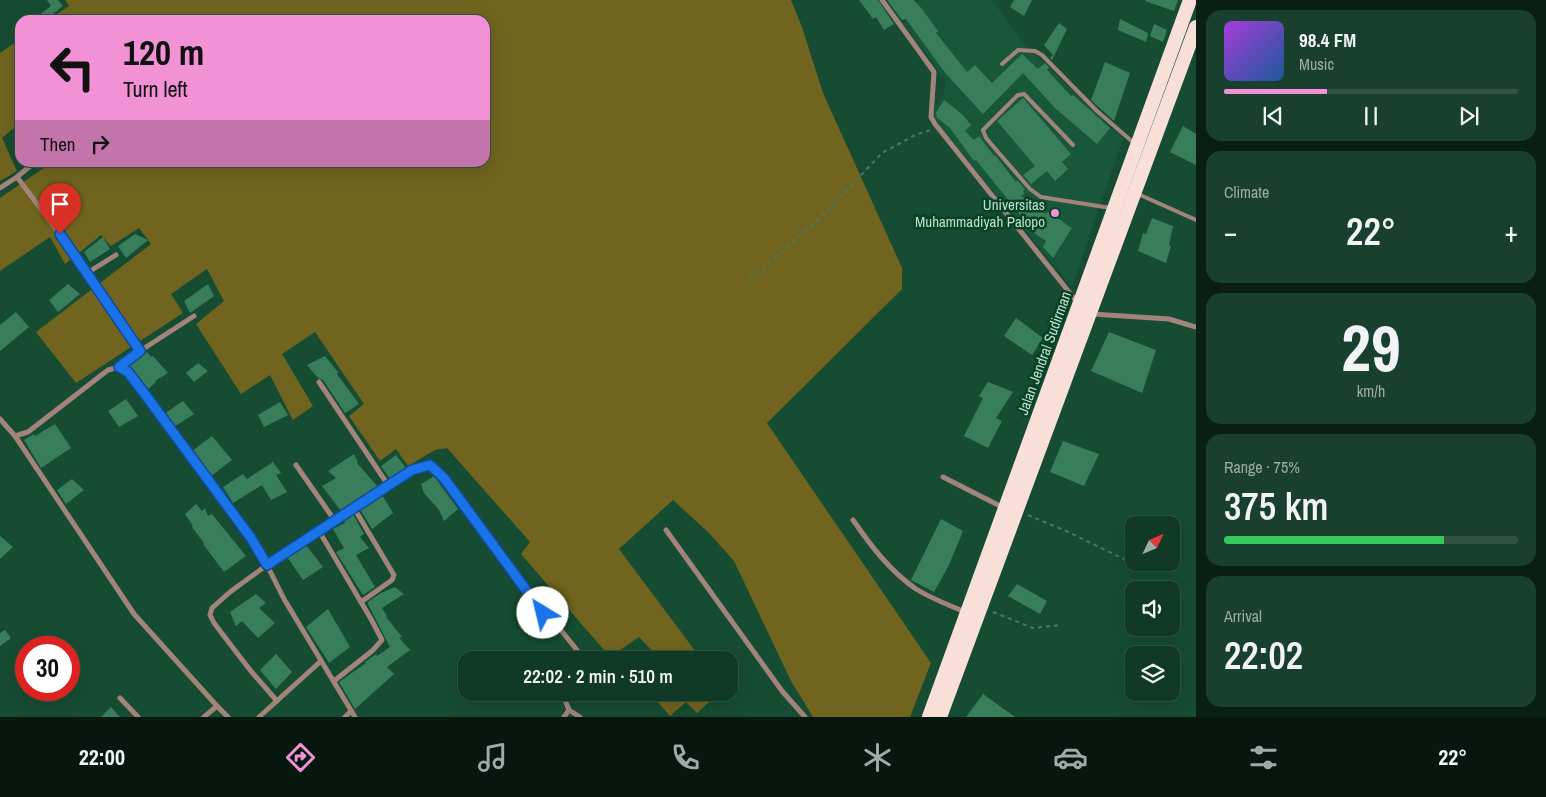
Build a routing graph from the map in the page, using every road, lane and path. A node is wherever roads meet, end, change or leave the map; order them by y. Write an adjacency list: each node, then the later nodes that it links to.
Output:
1 (882, 0): 5 (street)
2 (1190, 0): 7 (highway, Jalan Jendral Sudirman)
3 (1196, 27): 11 (highway, Jalan Jendral Sudirman)
4 (1002, 64): 7 (lane)
5 (938, 128): 16 (path); 17 (street)
6 (1073, 145): 12 (lane)
7 (1137, 145): 12 (highway, Jalan Jendral Sudirman)
8 (29, 167): 9 (street)
9 (17, 177): 10 (street); 15 (street)
10 (0, 188)
11 (1134, 192): 13 (lane); 17 (highway, Jalan Jendral Sudirman)
12 (1115, 208): 17 (highway, Jalan Jendral Sudirman)
13 (1196, 220)
14 (116, 255): 15 (street)
15 (87, 273): 20 (street)
16 (750, 279)
17 (1084, 309): 19 (street); 29 (highway, Jalan Jendral Sudirman)
18 (194, 316): 20 (street)
19 (1196, 327)
20 (140, 351): 21 (street)
21 (119, 367): 24 (street); 35 (street)
22 (319, 382): 27 (street)
23 (0, 420): 24 (street)
24 (15, 436): 46 (street)
25 (296, 465): 31 (street)
26 (943, 477): 29 (street)
27 (388, 485): 28 (street); 40 (street)
28 (354, 508): 31 (street); 36 (street)
29 (1011, 510): 34 (path); 37 (highway, Jalan Jendral Sudirman); 38 (highway, Jalan Jendral Sudirman)
30 (853, 520): 38 (street)
31 (335, 521): 33 (street)
32 (666, 530): 57 (street)
33 (319, 532): 35 (street); 36 (street)
34 (1125, 560)
35 (267, 565): 41 (street); 44 (street)
36 (361, 602): 42 (street)
37 (981, 608): 39 (path); 59 (highway, Jalan Jendral Sudirman)
38 (966, 613): 58 (highway, Jalan Jendral Sudirman)
39 (1060, 625)
40 (578, 651)
41 (321, 661): 42 (street); 44 (street)
42 (334, 680): 48 (street)
43 (120, 698): 49 (street)
44 (277, 701): 52 (street)
45 (565, 701): 47 (street)
46 (217, 706): 50 (street); 51 (street)
47 (570, 710): 55 (street); 56 (street)
48 (351, 711): 53 (street); 54 (street)
49 (138, 717)
50 (204, 717)
51 (228, 717)
52 (260, 717)
53 (345, 717)
54 (355, 717)
55 (564, 717)
56 (580, 717)
57 (805, 717)
58 (929, 717)
59 (940, 717)

